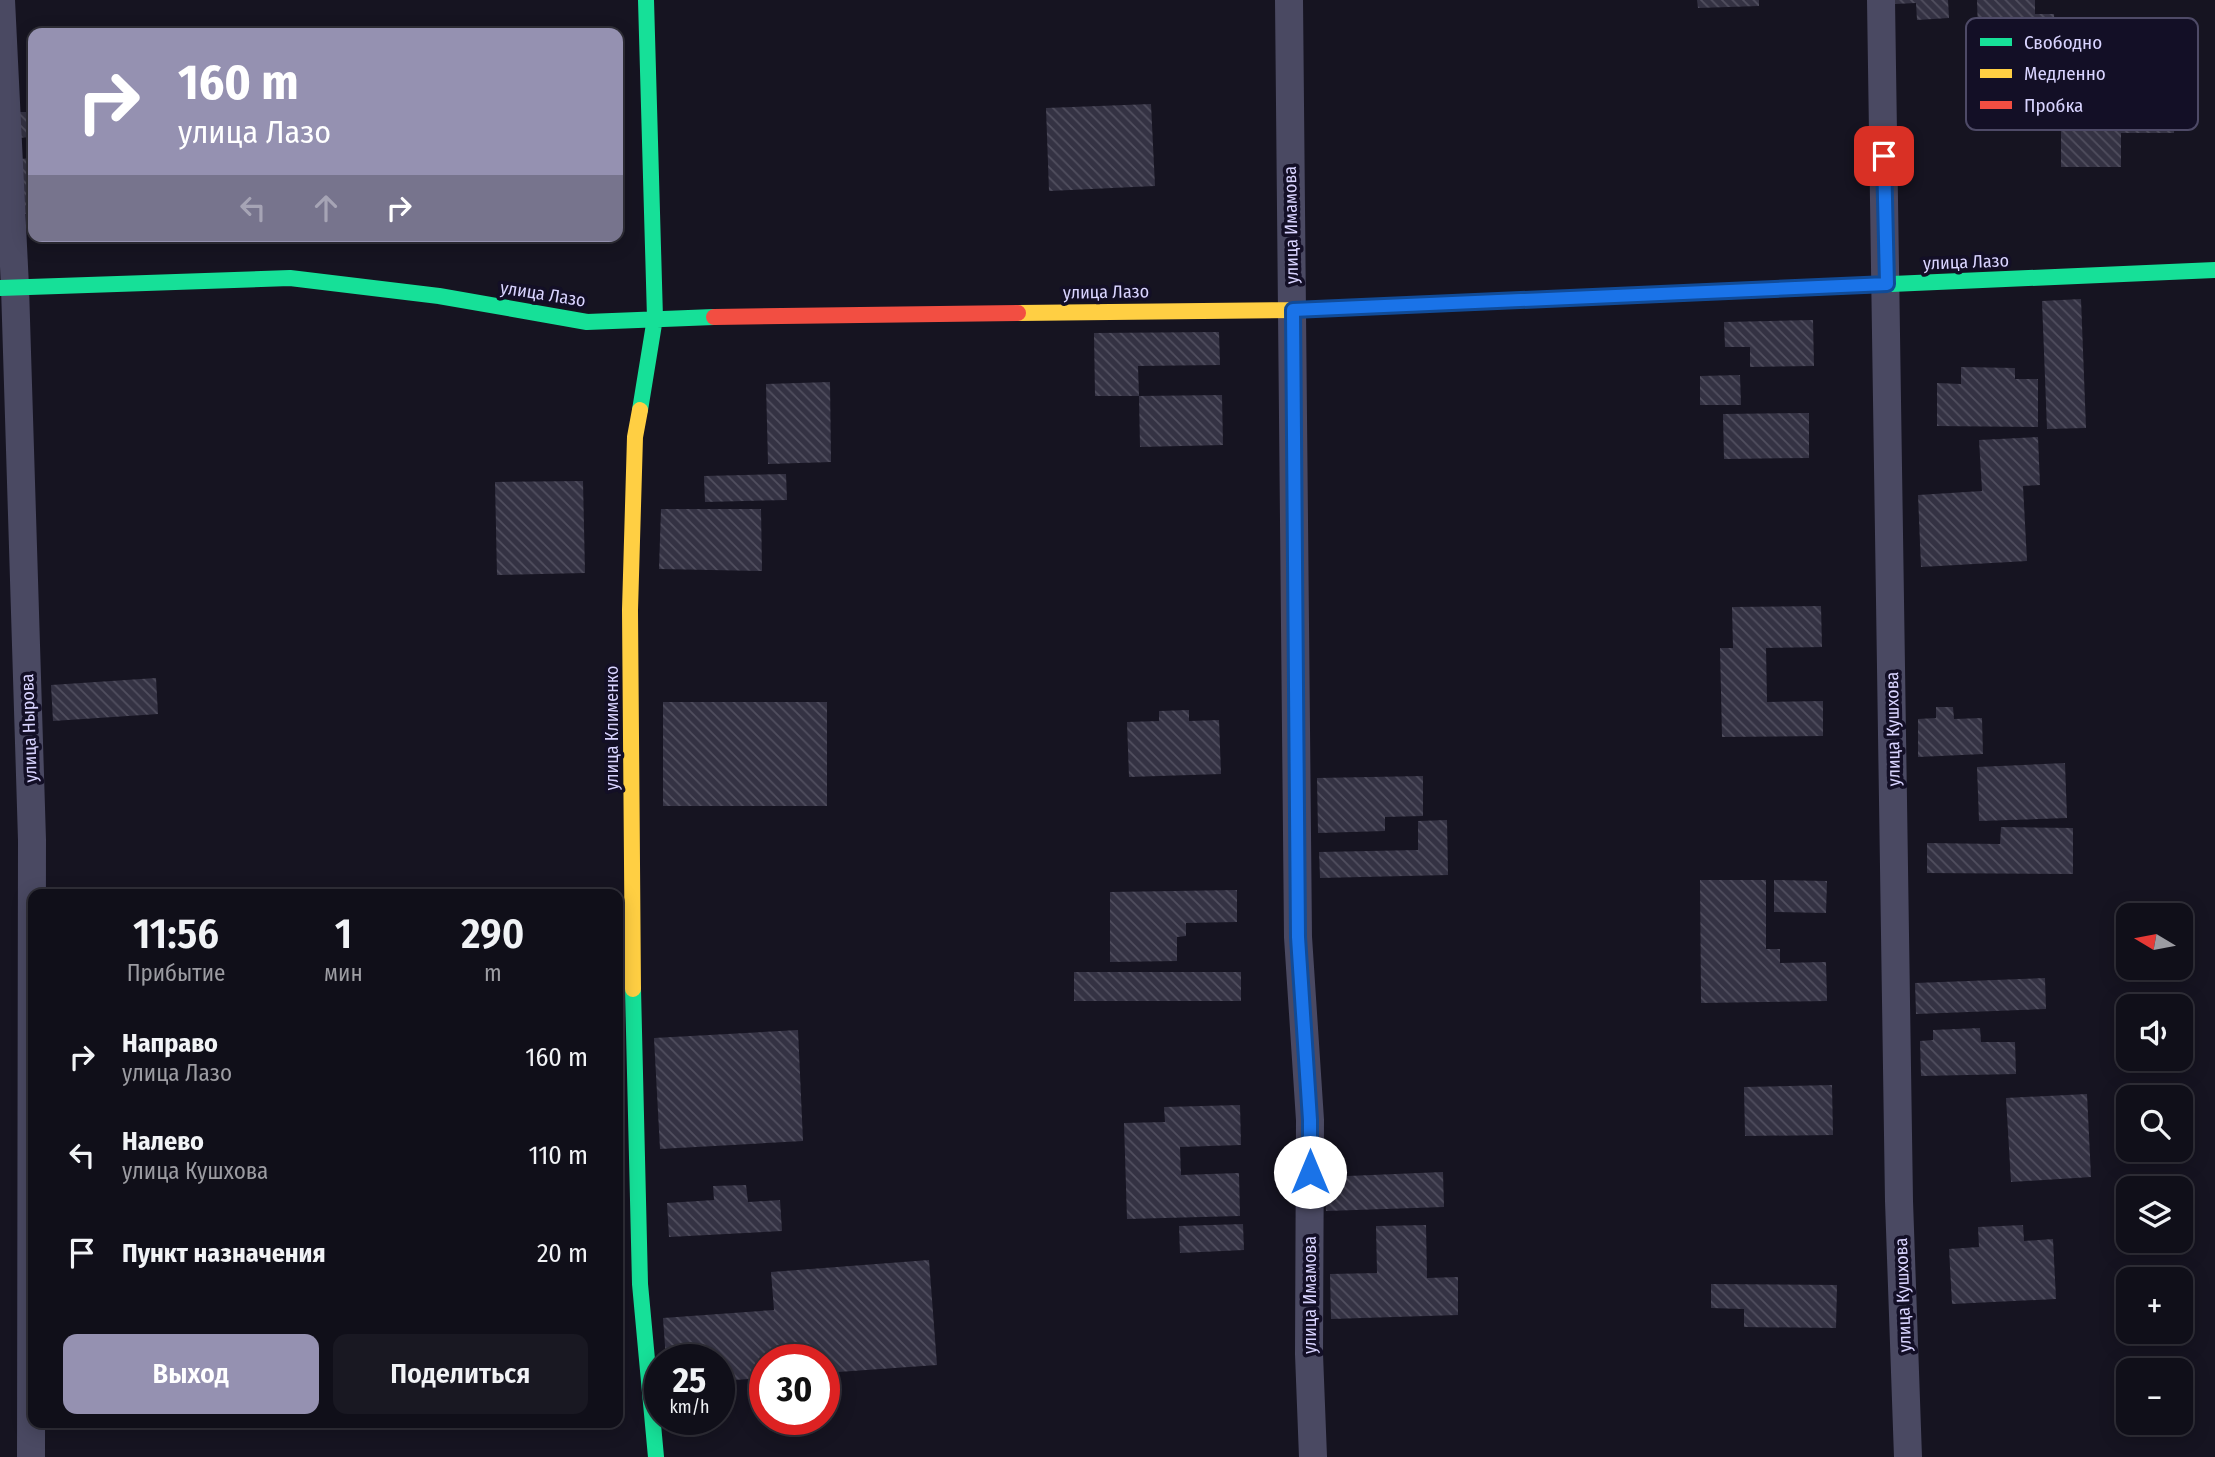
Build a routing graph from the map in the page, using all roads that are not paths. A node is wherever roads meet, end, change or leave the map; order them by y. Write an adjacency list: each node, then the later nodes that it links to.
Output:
1 (1, 0): 7 (street, улица Нырова)
2 (646, 0): 9 (street, улица Клименко)
3 (1289, 0): 8 (street, улица Имамова)
4 (1881, 0): 6 (street, улица Кушхова)
5 (2215, 270): 6 (street, улица Лазо)
6 (1887, 284): 8 (street, улица Лазо); 15 (street, улица Кушхова)
7 (8, 287): 9 (street, улица Лазо); 10 (street, улица Нырова)
8 (1293, 310): 9 (street, улица Лазо); 14 (street, улица Имамова)
9 (655, 318): 13 (street, улица Клименко)
10 (32, 889)
11 (31, 1428): 12 (street, улица Нырова)
12 (31, 1457)
13 (656, 1457)
14 (1313, 1457)
15 (1908, 1457)

